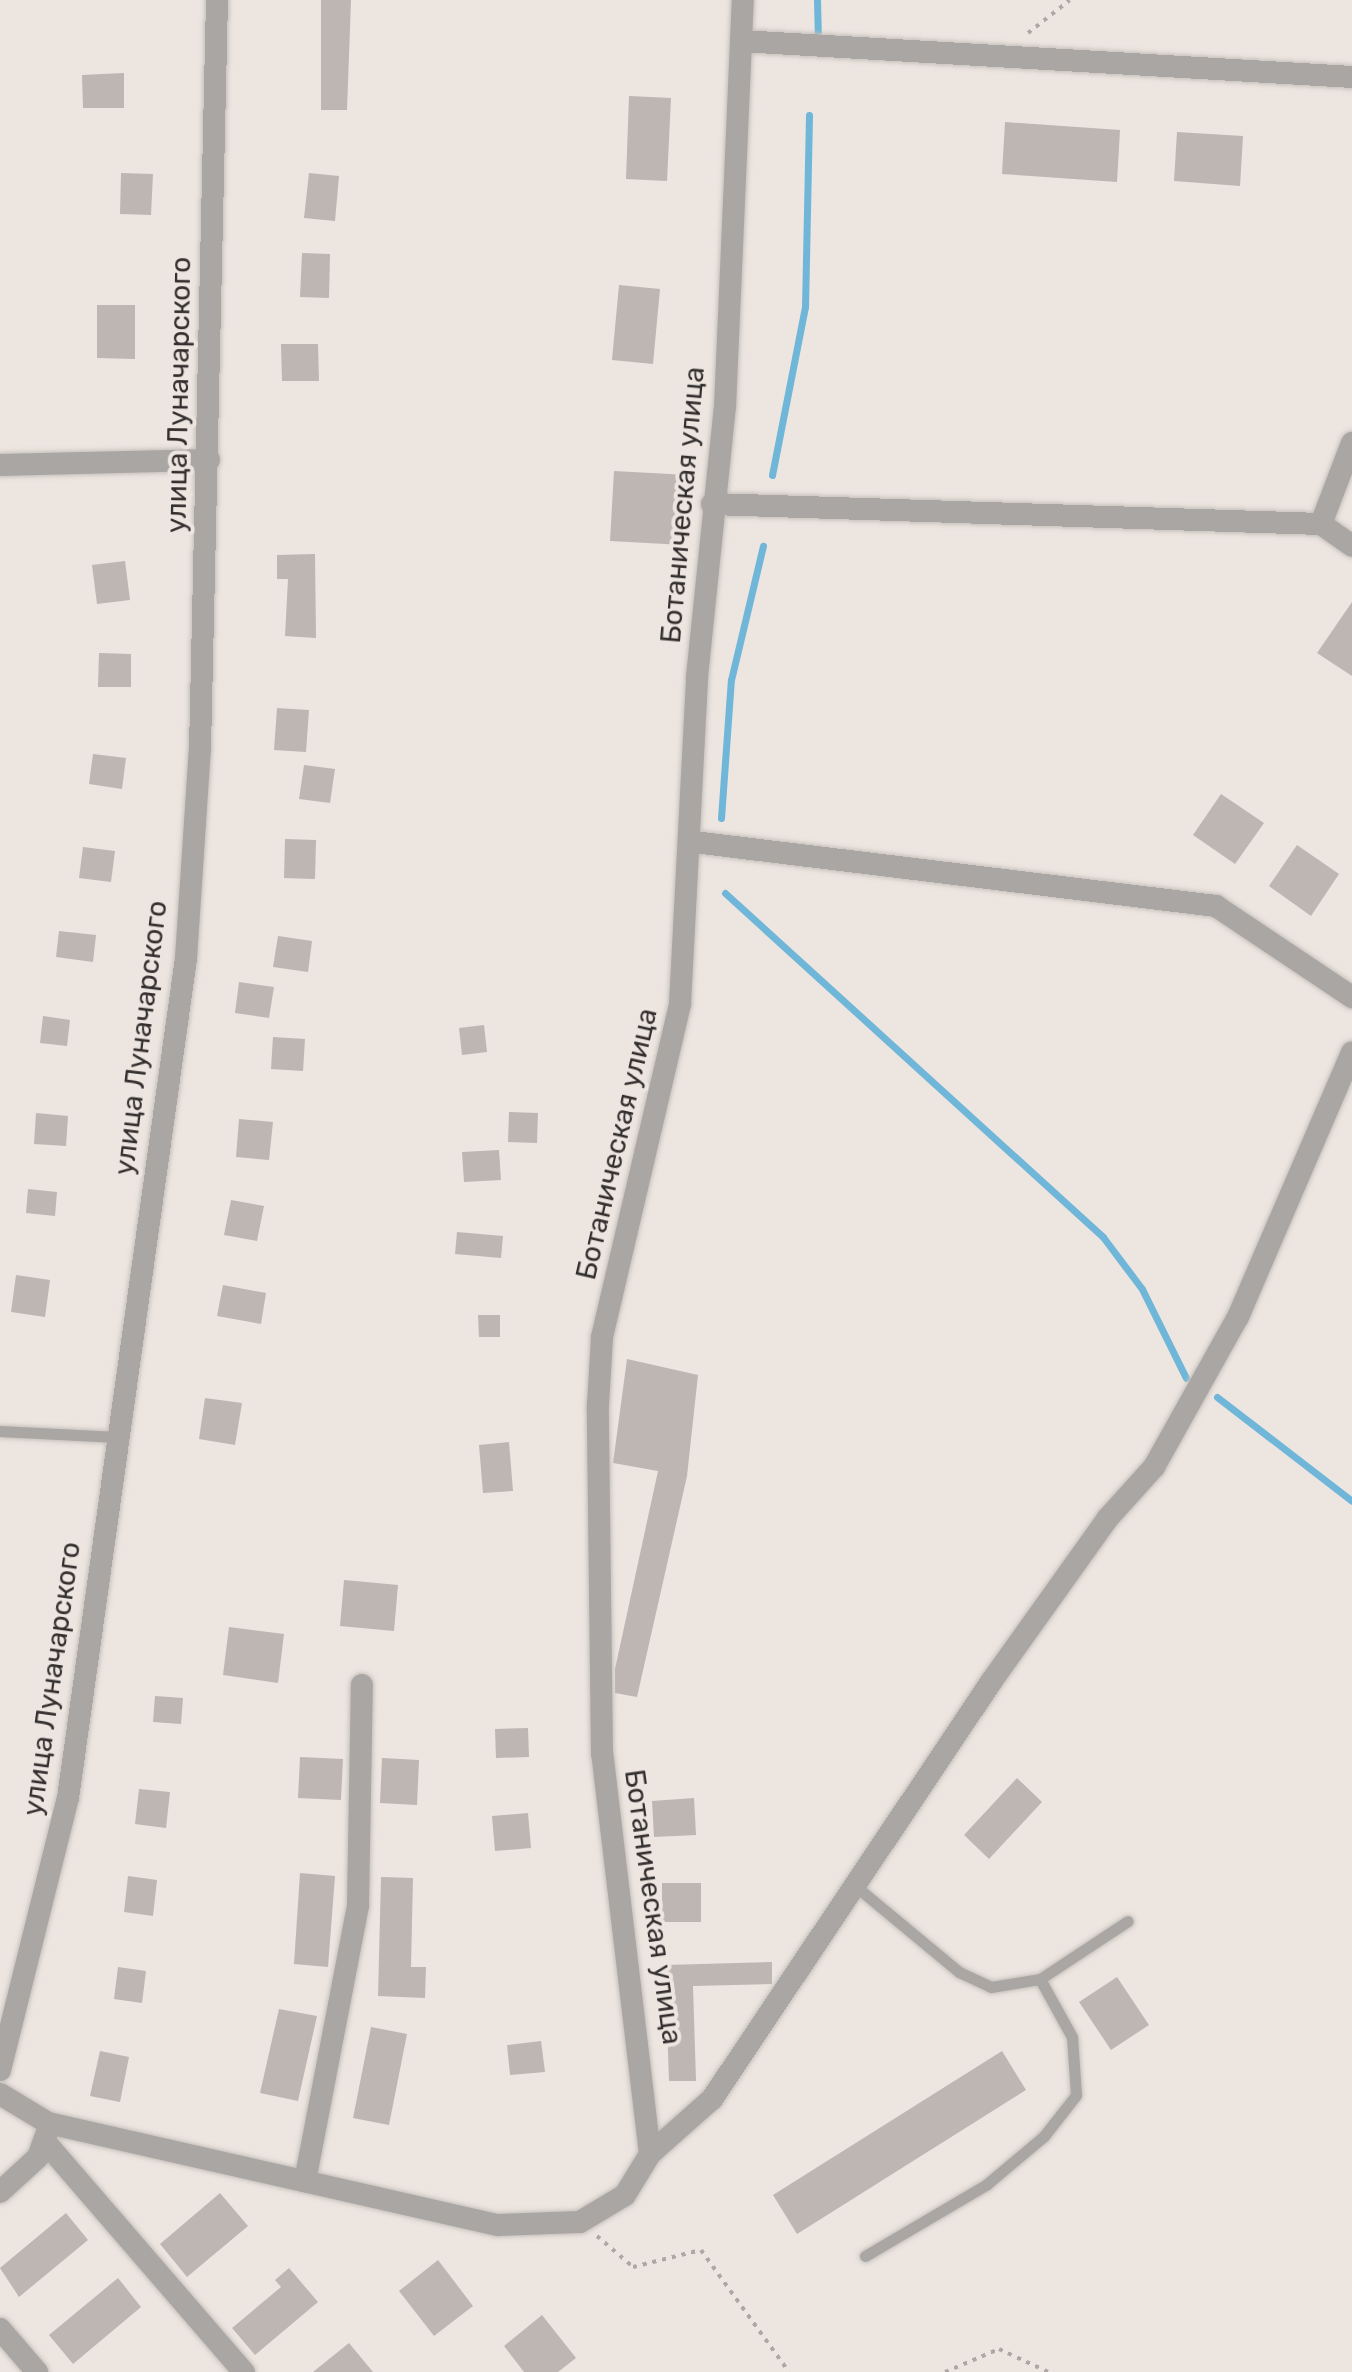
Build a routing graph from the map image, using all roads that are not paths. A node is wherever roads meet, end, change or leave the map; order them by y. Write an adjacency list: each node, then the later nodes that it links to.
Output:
1 (217, 0): 6 (street, улица Луначарского)
2 (743, 0): 3 (street, Ботаническая улица)
3 (741, 41): 4 (street); 8 (street, Ботаническая улица)
4 (1352, 77)
5 (1352, 443): 9 (street)
6 (209, 460): 7 (street); 15 (street, улица Луначарского)
7 (0, 465)
8 (712, 504): 9 (street); 11 (street, Ботаническая улица)
9 (1321, 524): 10 (street)
10 (1352, 546)
11 (694, 842): 12 (street); 23 (street, Ботаническая улица)
12 (1352, 997)
13 (1352, 1052): 17 (street)
14 (0, 1431): 15 (lane)
15 (117, 1437): 20 (street, улица Луначарского)
16 (362, 1685): 24 (street)
17 (859, 1889): 19 (lane); 23 (street)
18 (1128, 1921): 19 (lane)
19 (1040, 1979): 26 (lane)
20 (0, 2070)
21 (0, 2094): 22 (street)
22 (47, 2133): 24 (street); 25 (street); 29 (street)
23 (650, 2154): 24 (street)
24 (305, 2181)
25 (0, 2192)
26 (865, 2256)
27 (0, 2329): 28 (street)
28 (37, 2372)
29 (244, 2372)

